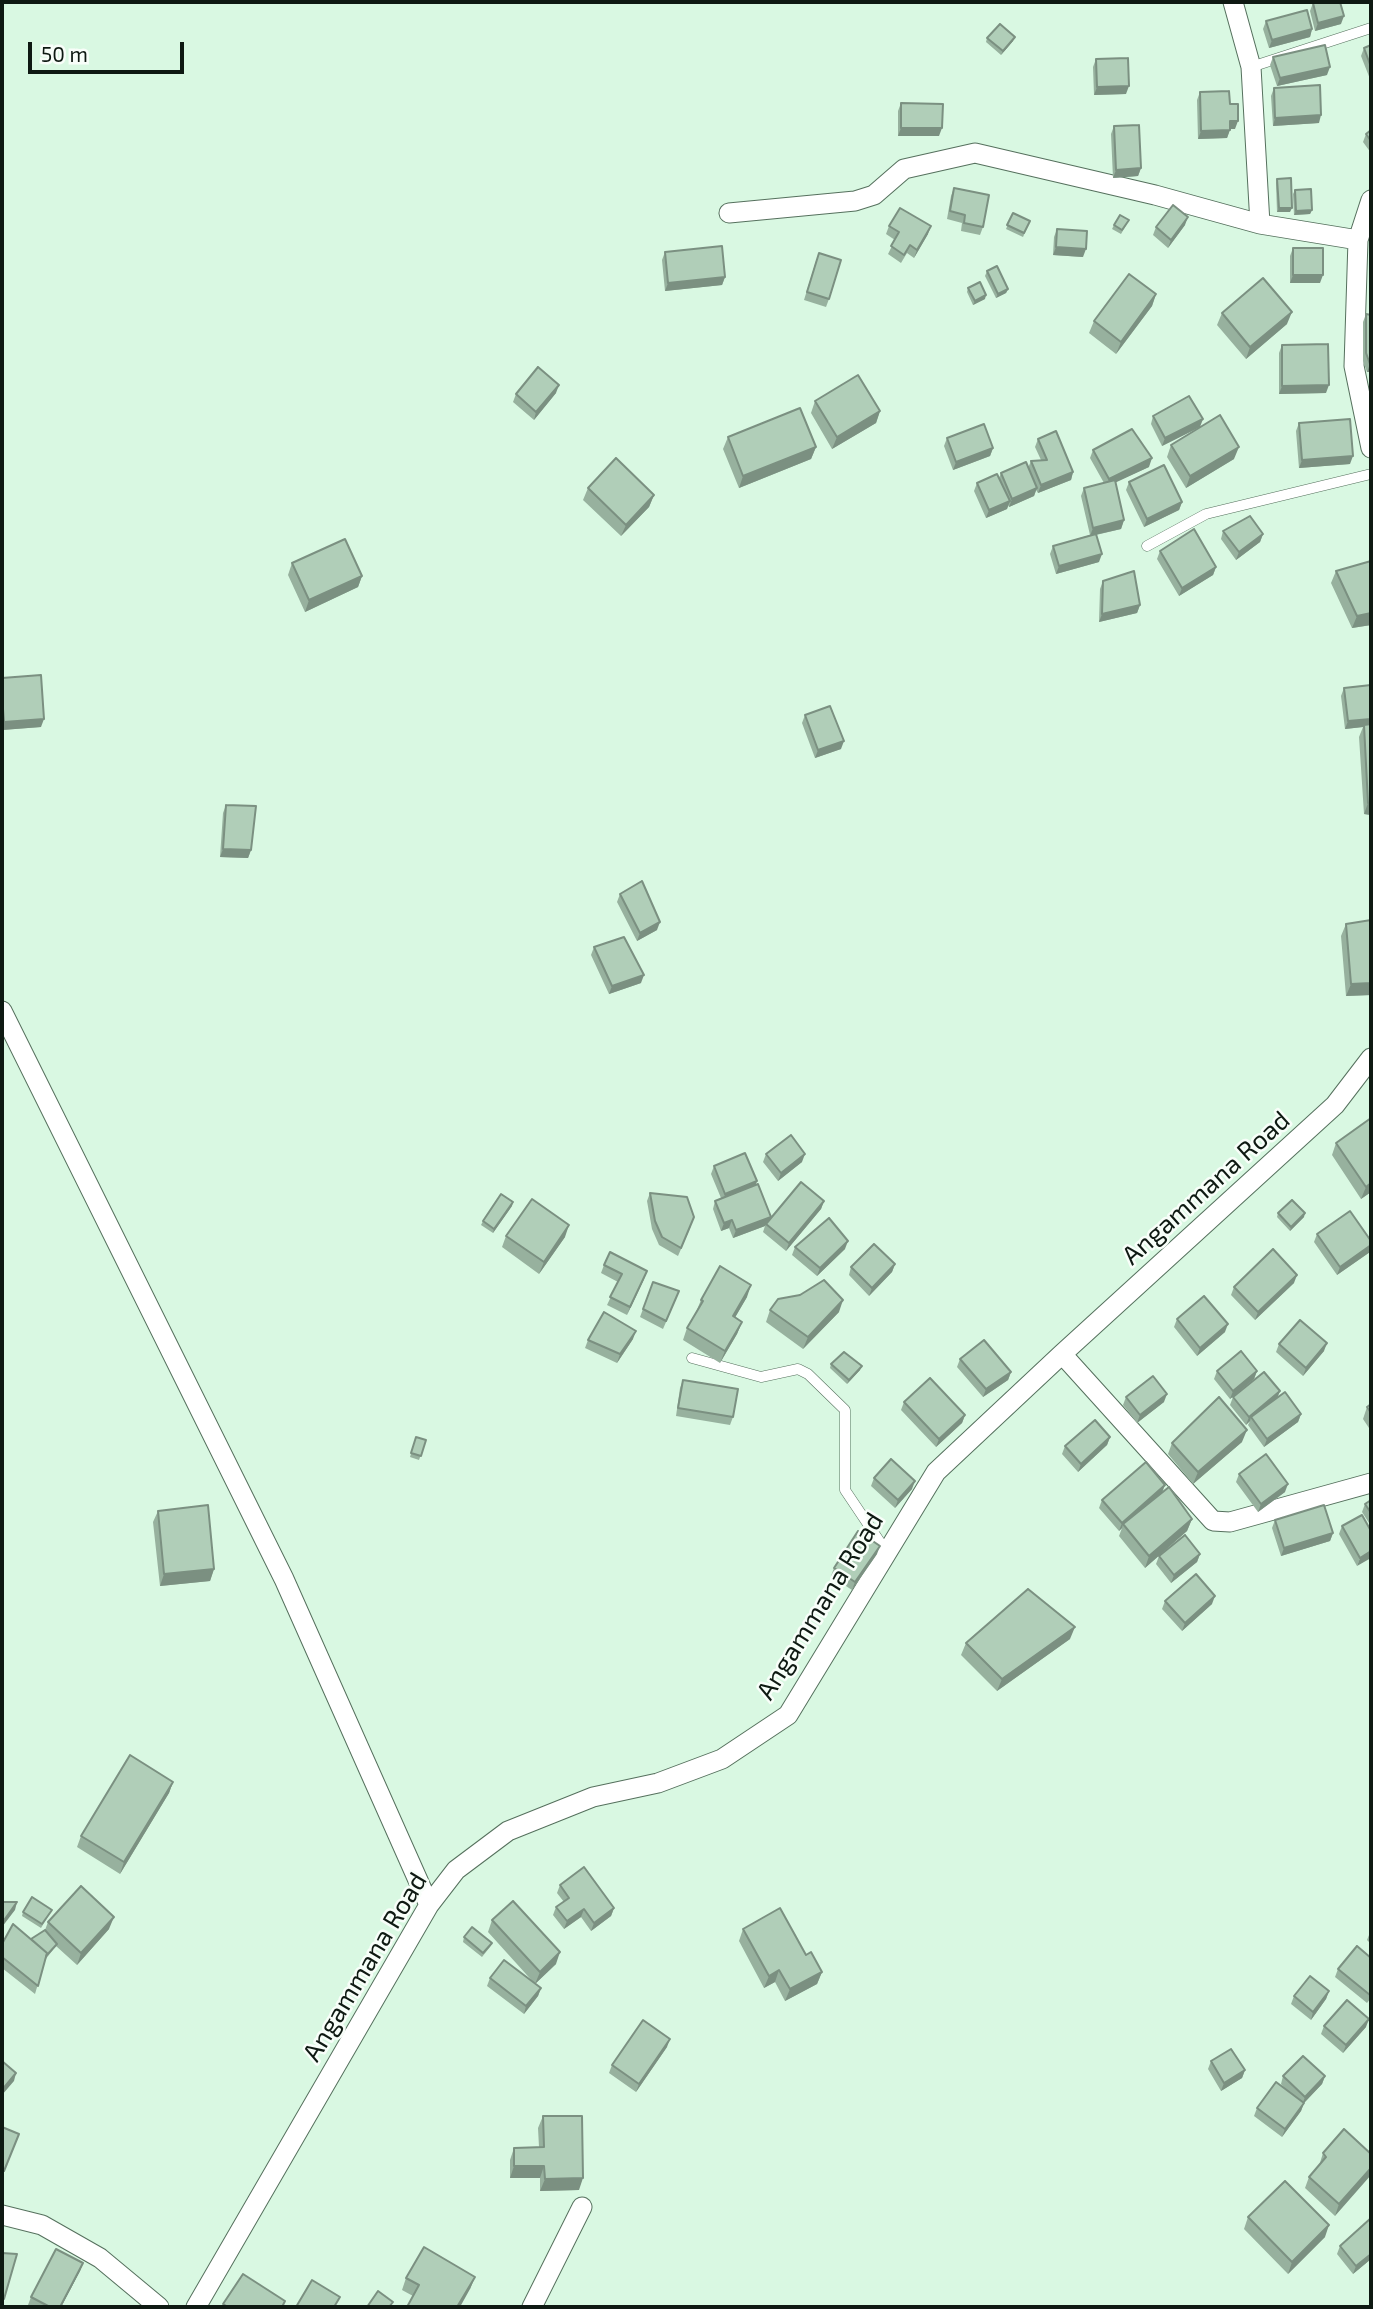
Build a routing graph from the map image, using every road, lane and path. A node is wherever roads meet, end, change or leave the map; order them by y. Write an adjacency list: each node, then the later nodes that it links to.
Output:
1 (1233, 2): 3 (street)
2 (1371, 28): 3 (lane)
3 (1251, 67): 6 (street)
4 (1371, 200): 7 (street)
5 (729, 213): 6 (street)
6 (1260, 224): 7 (street)
7 (1358, 240): 8 (street)
8 (1371, 448)
9 (1371, 474): 10 (lane)
10 (1147, 547)
11 (2, 1012): 17 (street)
12 (1371, 1058): 13 (street, Angammana Road)
13 (1062, 1354): 15 (street); 16 (street, Angammana Road)
14 (692, 1358): 16 (lane)
15 (1371, 1483)
16 (886, 1551): 17 (street, Angammana Road)
17 (429, 1905): 21 (street, Angammana Road)
18 (582, 2207): 22 (street)
19 (2, 2215): 20 (street)
20 (159, 2307)
21 (196, 2307)
22 (532, 2307)

